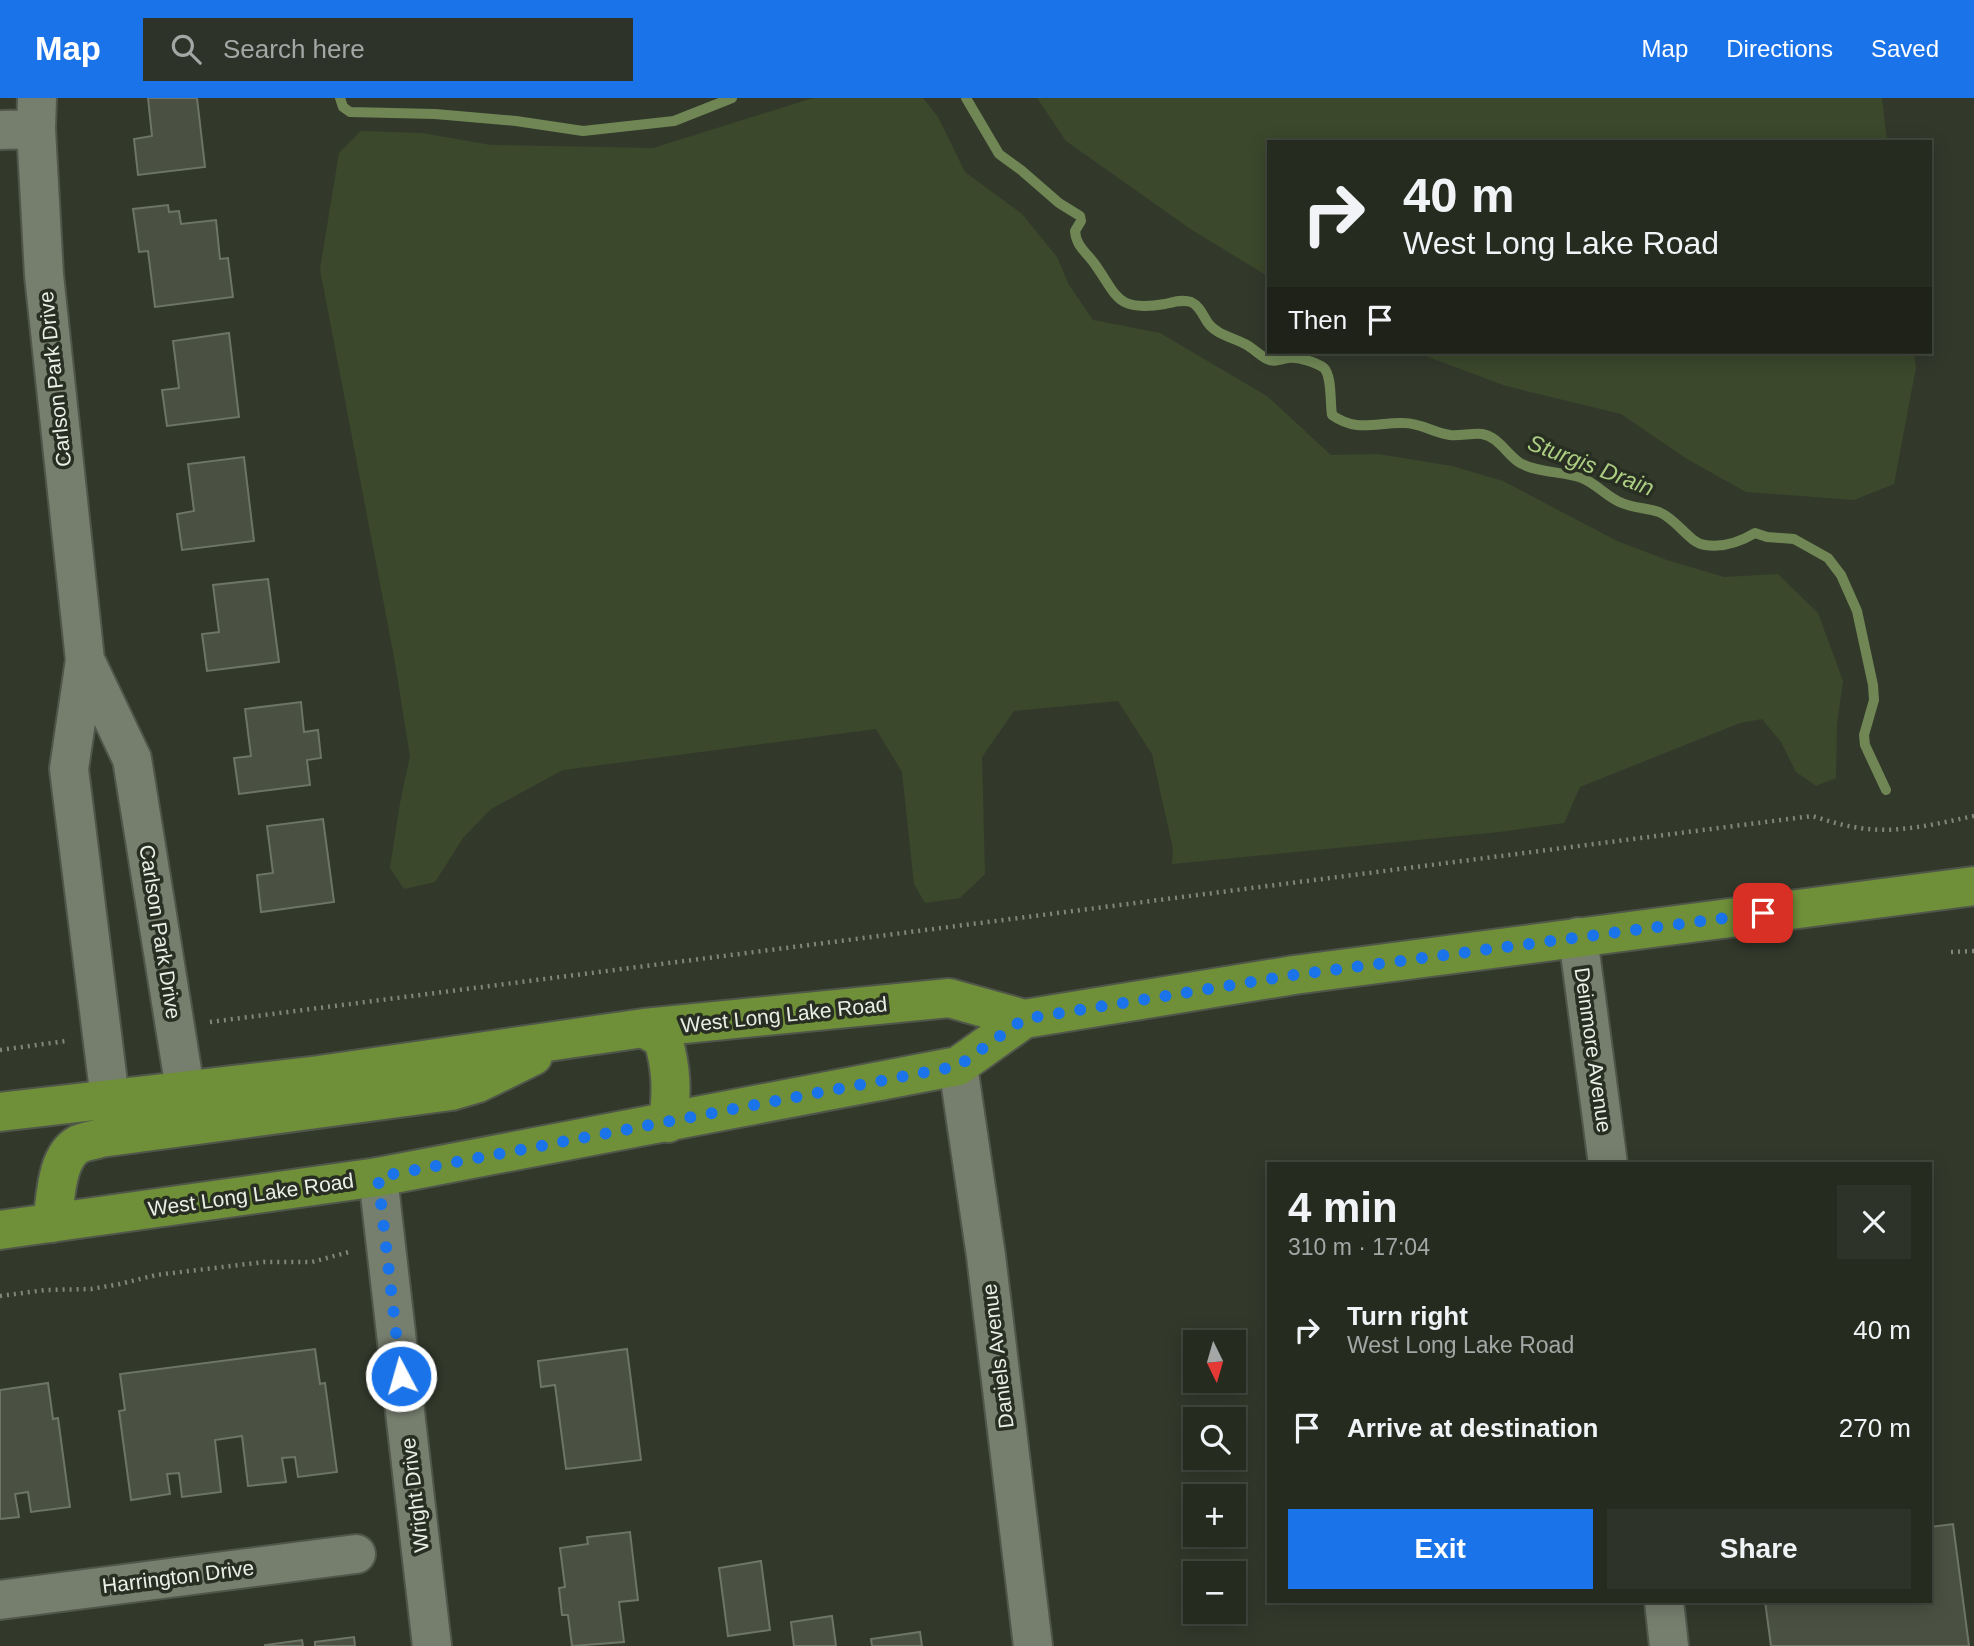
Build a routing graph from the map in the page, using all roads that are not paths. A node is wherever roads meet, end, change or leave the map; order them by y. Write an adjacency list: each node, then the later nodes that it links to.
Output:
1 (25, 119): 2 (street, Carlson Park Drive)
2 (85, 660): 9 (street, Carlson Park Drive); 10 (street, Carlson Park Drive)
3 (1974, 886): 4 (main road, West Long Lake Road)
4 (1578, 937): 5 (main road, West Long Lake Road); 13 (street, Deinmore Avenue)
5 (1024, 1019): 6 (main road, West Long Lake Road); 8 (main road, West Long Lake Road)
6 (644, 1028): 7 (main road, West Long Lake Road); 12 (main road)
7 (566, 1039): 9 (main road, West Long Lake Road); 15 (main road)
8 (958, 1066): 12 (main road, West Long Lake Road); 21 (street, Daniels Avenue)
9 (186, 1089): 10 (main road, West Long Lake Road)
10 (110, 1100): 11 (main road, West Long Lake Road)
11 (0, 1112)
12 (668, 1123): 14 (main road, West Long Lake Road)
13 (1608, 1162)
14 (378, 1177): 15 (main road, West Long Lake Road); 20 (street, Wright Drive)
15 (52, 1223): 16 (main road, West Long Lake Road)
16 (0, 1230)
17 (356, 1553): 18 (street, Harrington Drive)
18 (0, 1600)
19 (1664, 1603): 22 (street)
20 (432, 1646)
21 (1033, 1646)
22 (1669, 1646)

